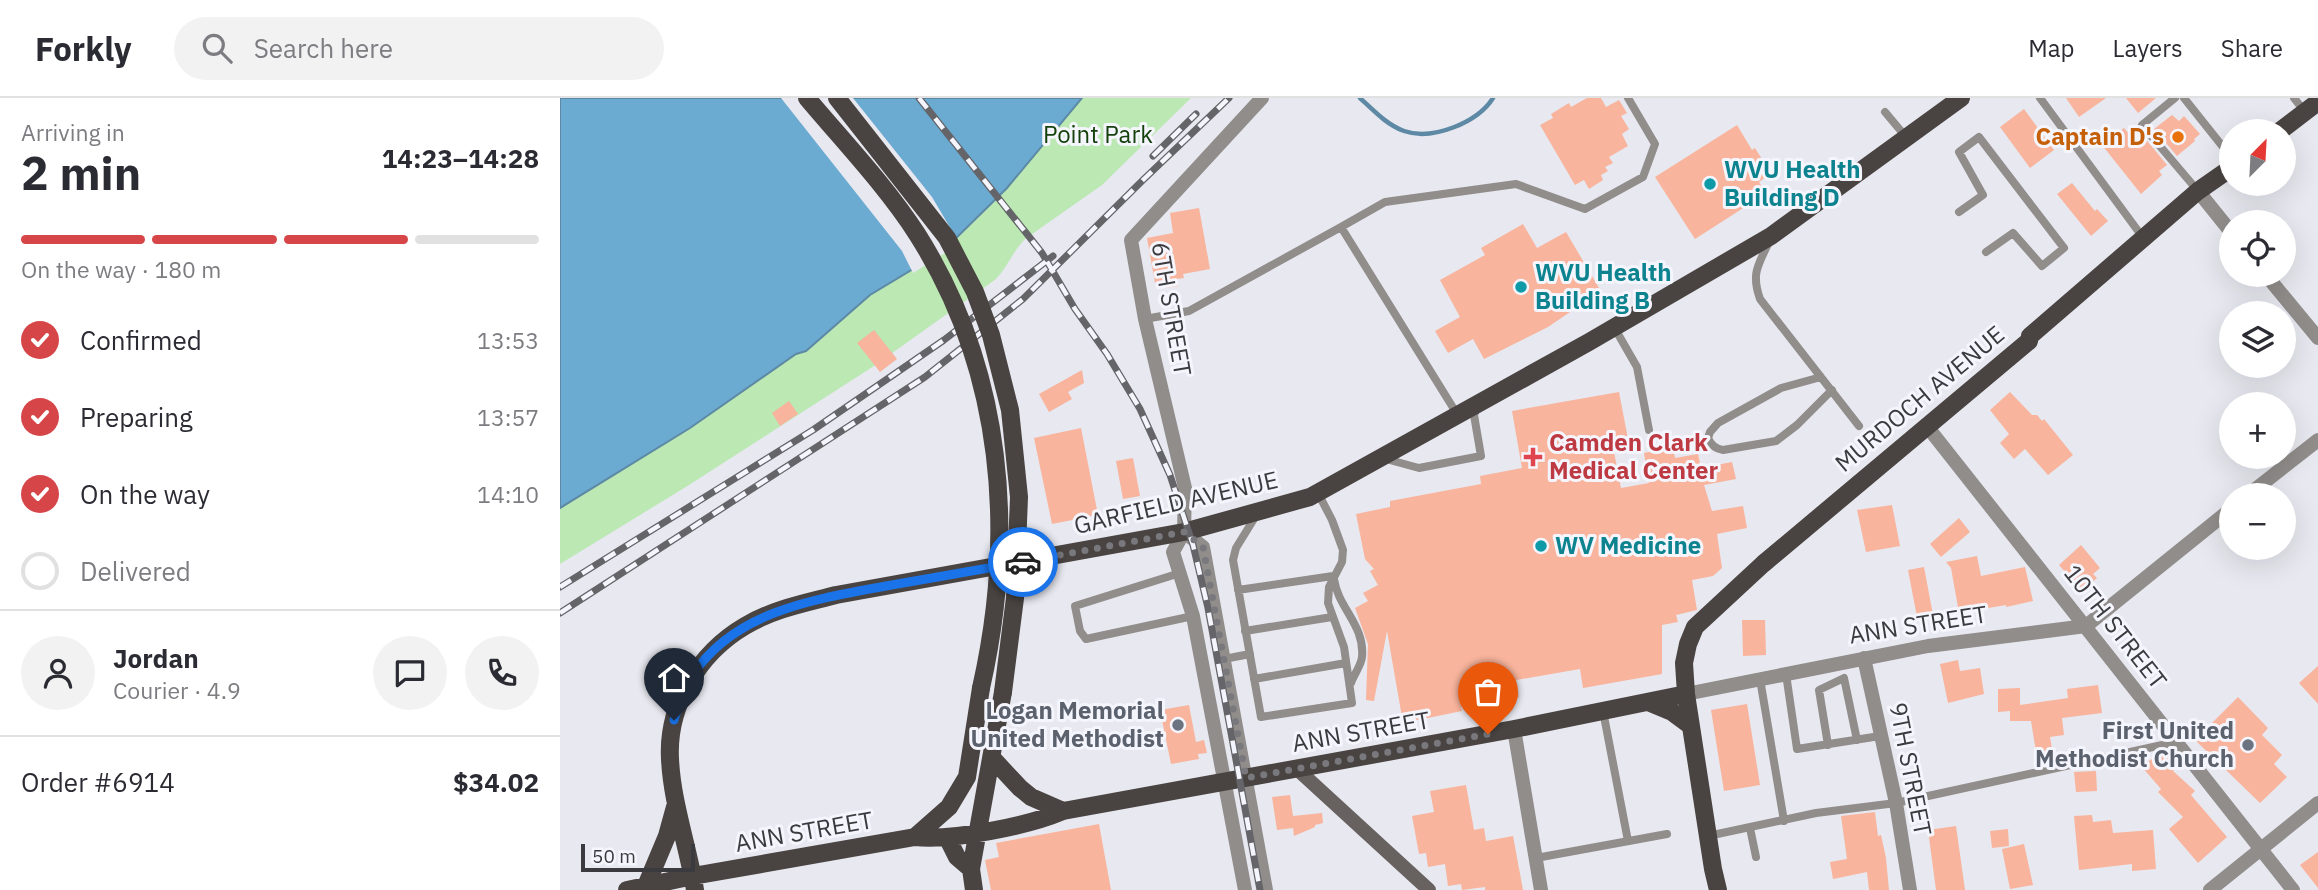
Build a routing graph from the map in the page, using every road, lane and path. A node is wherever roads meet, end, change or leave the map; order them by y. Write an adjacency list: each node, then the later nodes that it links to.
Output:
1 (807, 98): 77 (main road, bridge)
2 (837, 98): 64 (main road, bridge)
3 (1262, 98): 23 (street, 6TH STREET)
4 (1628, 98): 18 (lane)
5 (1961, 98): 12 (main road, GARFIELD AVENUE)
6 (2040, 98): 20 (lane)
7 (2175, 98): 15 (lane)
8 (2184, 98): 13 (lane)
9 (2305, 104): 11 (main road)
10 (1885, 112): 12 (lane)
11 (2291, 119)
12 (1906, 137): 19 (main road, GARFIELD AVENUE)
13 (2219, 142)
14 (2219, 176): 15 (main road, MURDOCH AVENUE)
15 (2198, 191): 17 (street); 20 (main road, MURDOCH AVENUE)
16 (1959, 212): 21 (lane)
17 (2219, 217)
18 (1341, 227): 23 (lane); 29 (lane)
19 (1772, 236): 24 (main road, GARFIELD AVENUE); 26 (lane)
20 (2144, 239): 30 (main road, MURDOCH AVENUE)
21 (1986, 253)
22 (2276, 287): 25 (street)
23 (1145, 318): 39 (street, 6TH STREET)
24 (1614, 327): 28 (main road, GARFIELD AVENUE); 32 (lane)
25 (2318, 338)
26 (1821, 377): 27 (lane); 27 (lane)
27 (1832, 390): 31 (lane)
28 (1480, 401): 29 (main road, GARFIELD AVENUE); 34 (lane)
29 (1457, 414): 34 (main road, GARFIELD AVENUE)
30 (1926, 425): 45 (street, 10TH STREET); 55 (main road, MURDOCH AVENUE)
31 (1860, 426)
32 (1650, 430)
33 (2318, 440): 35 (street)
34 (1378, 459): 36 (main road, GARFIELD AVENUE)
35 (2263, 483)
36 (1318, 493): 37 (main road, GARFIELD AVENUE); 41 (lane)
37 (1259, 511): 39 (main road, GARFIELD AVENUE); 42 (lane)
38 (2219, 519): 45 (street)
39 (1184, 532): 40 (street, 6TH STREET); 49 (street); 68 (main road, GARFIELD AVENUE)
40 (1180, 573): 43 (street, 6TH STREET); 43 (lane)
41 (1333, 576): 42 (lane); 44 (lane); 54 (lane)
42 (1238, 590): 46 (lane)
43 (1193, 616): 67 (street, 6TH STREET)
44 (1332, 617): 46 (lane); 50 (lane)
45 (2086, 626): 48 (street, ANN STREET); 62 (street, 10TH STREET)
46 (1245, 631): 47 (lane)
47 (1250, 654): 49 (lane); 52 (lane)
48 (1864, 658): 51 (street, ANN STREET); 60 (street, 9TH STREET)
49 (1224, 659): 66 (street)
50 (1346, 663): 52 (lane); 54 (lane)
51 (1786, 674): 53 (street, ANN STREET); 63 (lane)
52 (1254, 679): 54 (lane)
53 (1760, 679): 55 (street, ANN STREET); 72 (lane)
54 (1350, 689)
55 (1686, 694): 56 (main road, ANN STREET); 58 (main road, MURDOCH AVENUE)
56 (1647, 702): 57 (main road, ANN STREET); 58 (main road)
57 (1603, 711): 59 (main road, ANN STREET); 79 (lane)
58 (1691, 726): 76 (main road, MURDOCH AVENUE)
59 (1514, 729): 65 (main road, ANN STREET); 82 (street)
60 (1880, 736): 61 (lane); 69 (street, 9TH STREET)
61 (1857, 740): 63 (lane); 63 (lane)
62 (2176, 742): 69 (lane); 80 (street, 10TH STREET)
63 (1828, 745)
64 (992, 758): 71 (main road); 74 (main road)
65 (1297, 769): 66 (main road, ANN STREET); 90 (main road)
66 (1246, 778): 67 (main road, ANN STREET); 89 (street)
67 (1226, 781): 71 (main road, ANN STREET); 88 (street, 6TH STREET)
68 (677, 802): 84 (main road, GARFIELD AVENUE); 85 (main road)
69 (1896, 803): 72 (lane); 93 (street, 9TH STREET)
70 (2318, 803): 80 (street)
71 (1063, 811): 74 (main road, ANN STREET)
72 (1784, 821): 73 (lane)
73 (1750, 828): 76 (lane); 81 (lane)
74 (979, 831): 78 (main road, ANN STREET); 83 (main road)
75 (1667, 834): 79 (lane)
76 (1708, 836): 92 (main road, MURDOCH AVENUE)
77 (915, 837): 78 (main road, ANN STREET); 84 (main road, ANN STREET)
78 (947, 837): 83 (main road)
79 (1628, 841): 82 (lane)
80 (2260, 850): 94 (street); 95 (street, 10TH STREET)
81 (1756, 857)
82 (1536, 858): 91 (street)
83 (971, 869): 87 (main road)
84 (694, 883): 85 (main road, ANN STREET)
85 (646, 886): 86 (main road, ANN STREET)
86 (627, 890)
87 (974, 890)
88 (1245, 890)
89 (1266, 890)
90 (1429, 890)
91 (1541, 890)
92 (1718, 890)
93 (1910, 890)
94 (2210, 890)
95 (2293, 890)

